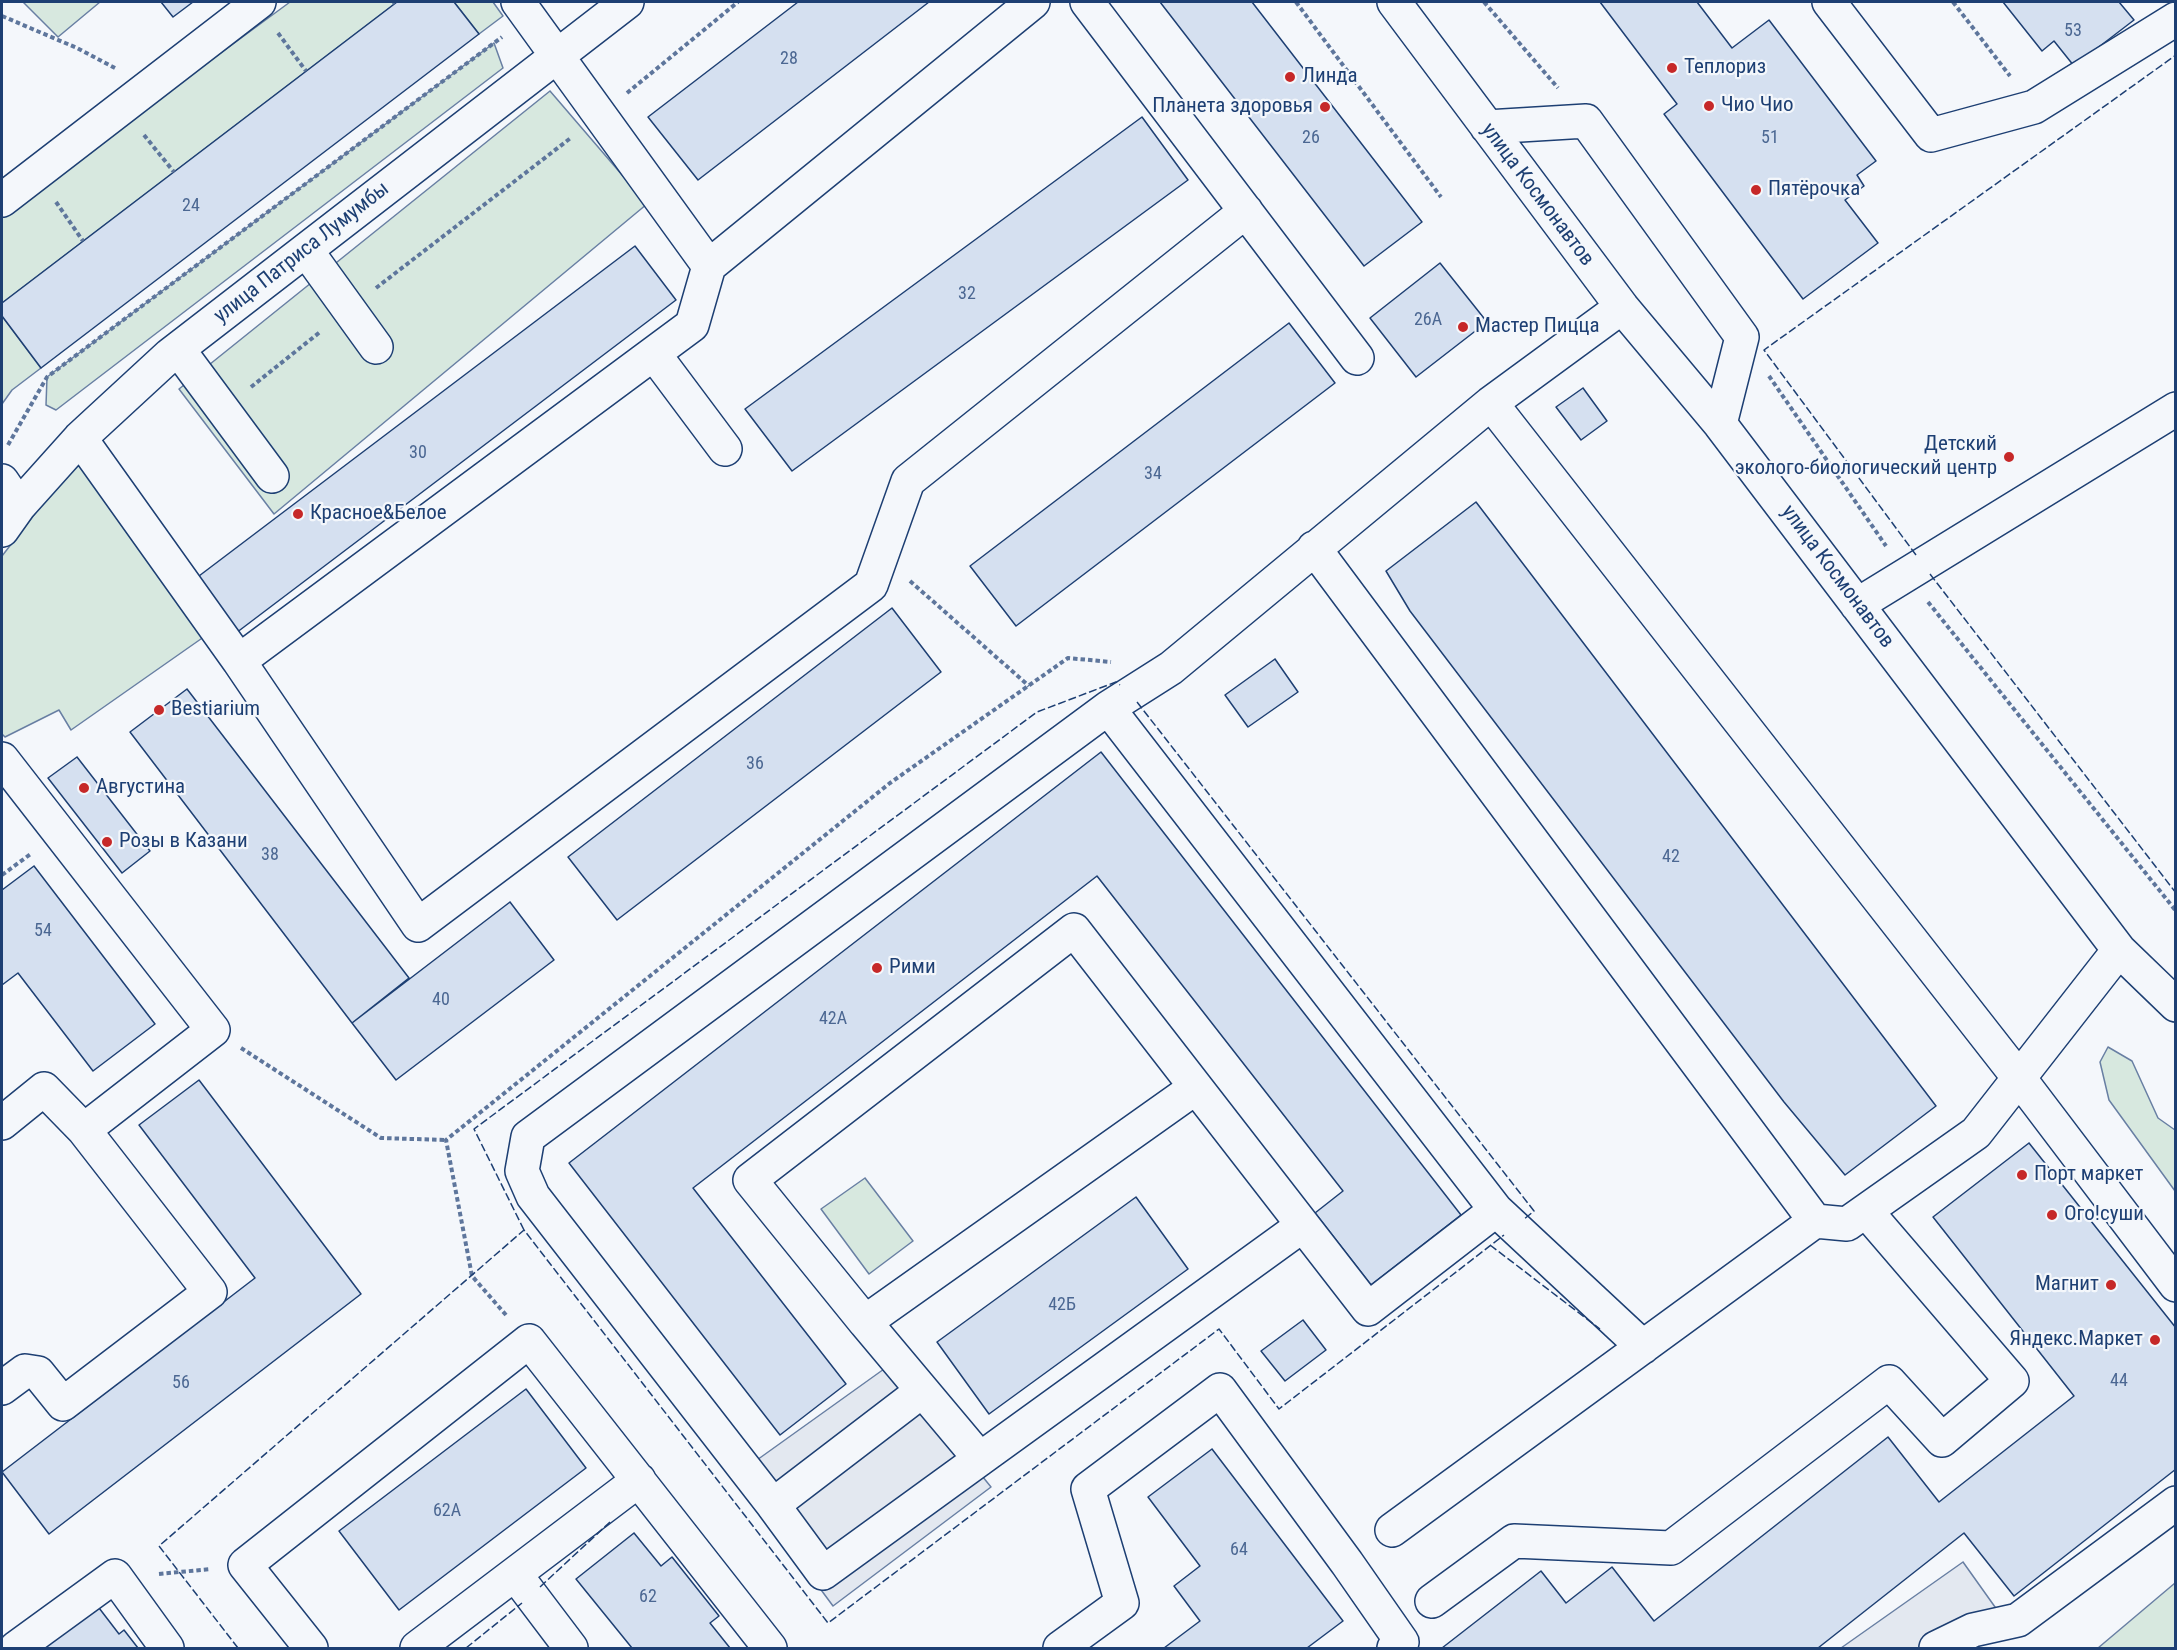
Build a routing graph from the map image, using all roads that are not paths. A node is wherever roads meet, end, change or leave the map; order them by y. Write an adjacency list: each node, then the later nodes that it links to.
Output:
1 (257, 2): 12 (street)
2 (518, 2): 10 (street)
3 (627, 2): 10 (street, улица Патриса Лумумбы)
4 (1033, 2): 15 (street)
5 (1087, 2): 13 (street)
6 (1394, 2): 11 (street, улица Космонавтов)
7 (1829, 2): 9 (street)
8 (2162, 2): 9 (street)
9 (2175, 19)
10 (557, 55): 14 (street, улица Патриса Лумумбы); 15 (street)
11 (1487, 127): 16 (street, улица Космонавтов); 23 (street)
12 (2, 200)
13 (1246, 212): 20 (street); 30 (street)
14 (306, 250): 17 (street); 18 (street, улица Патриса Лумумбы)
15 (710, 266): 19 (street)
16 (1622, 307): 21 (street); 23 (street, улица Космонавтов)
17 (376, 347)
18 (178, 349): 24 (street, улица Патриса Лумумбы); 26 (street)
19 (654, 354): 25 (street); 30 (street)
20 (1357, 358)
21 (1491, 403): 28 (street); 35 (street)
22 (2175, 409): 29 (street)
23 (1720, 424): 29 (street, улица Космонавтов)
24 (80, 438): 27 (street, улица Патриса Лумумбы); 30 (street)
25 (725, 449)
26 (272, 476)
27 (7, 506)
28 (1314, 549): 31 (street); 41 (street)
29 (1857, 604): 33 (street, улица Космонавтов)
30 (238, 661)
31 (1108, 708): 39 (street); 51 (street)
32 (2, 759): 38 (street)
33 (2119, 950): 34 (street, улица Космонавтов); 35 (street)
34 (2175, 1005)
35 (2019, 1078): 40 (street); 43 (street)
36 (1196, 1088): 42 (street); 44 (street); 44 (street)
37 (2, 1123): 38 (street)
38 (84, 1130): 46 (street)
39 (1496, 1210): 42 (street); 45 (street)
40 (1866, 1211): 41 (street); 54 (street)
41 (1815, 1221): 45 (street)
42 (1302, 1226): 48 (street)
43 (2175, 1285)
44 (865, 1322): 47 (street)
45 (1643, 1347): 52 (street)
46 (2, 1388)
47 (922, 1391): 48 (street); 51 (street)
48 (980, 1459): 51 (street)
49 (639, 1480): 53 (street); 58 (street); 61 (street)
50 (2175, 1503): 63 (street)
51 (773, 1505)
52 (1392, 1530)
53 (515, 1574): 59 (street); 60 (street)
54 (1432, 1601)
55 (1401, 1646): 62 (street)
56 (16, 1648): 57 (street)
57 (167, 1648)
58 (310, 1648)
59 (417, 1648)
60 (572, 1648)
61 (770, 1648)
62 (1060, 1648)
63 (1936, 1648)

